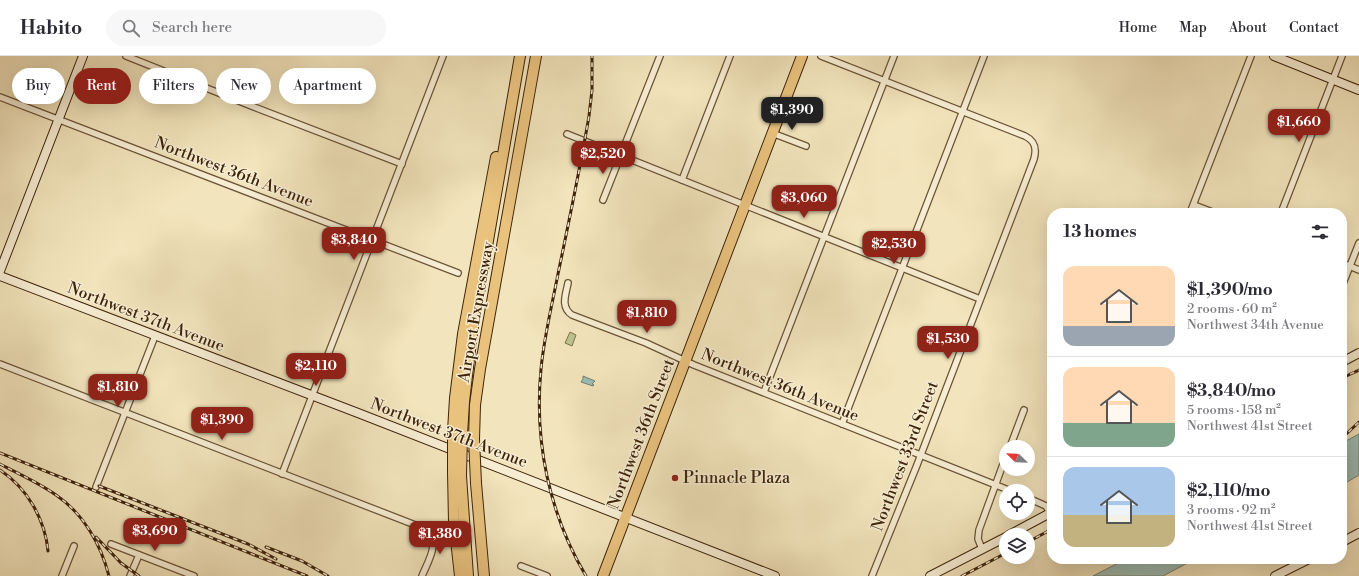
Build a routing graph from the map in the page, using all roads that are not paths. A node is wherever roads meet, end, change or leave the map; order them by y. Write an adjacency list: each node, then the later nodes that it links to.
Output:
1 (83, 56): 20 (street)
2 (126, 56): 25 (street)
3 (443, 56): 25 (street)
4 (520, 56): 77 (highway, Airport Expressway, bridge)
5 (536, 56): 82 (highway, Airport Expressway, bridge)
6 (660, 56): 24 (street)
7 (730, 56): 26 (street)
8 (802, 56): 21 (highway, Northwest 36th Street)
9 (821, 56): 16 (street)
10 (894, 56): 16 (street)
11 (984, 56): 19 (street)
12 (1251, 56): 29 (street)
13 (1274, 56): 15 (street)
14 (1342, 56): 15 (street)
15 (1333, 79): 17 (street); 32 (street)
16 (884, 81): 19 (street); 33 (street)
17 (1359, 90)
18 (0, 97): 20 (street, Northwest 36th Avenue)
19 (962, 112): 38 (street); 45 (street, Northwest 33rd Street)
20 (58, 119): 34 (street, Northwest 36th Avenue); 39 (street)
21 (772, 132): 23 (street); 28 (highway, Northwest 36th Street)
22 (567, 134): 24 (street)
23 (806, 146)
24 (620, 156): 26 (street); 27 (street)
25 (402, 164): 34 (street)
26 (682, 180): 28 (street)
27 (603, 200)
28 (744, 205): 33 (street); 49 (highway, Northwest 36th Street)
29 (1194, 205): 30 (street); 31 (street)
30 (1192, 208)
31 (1202, 208)
32 (1283, 208)
33 (824, 237): 38 (street); 51 (street)
34 (372, 239): 41 (street, Northwest 36th Avenue); 52 (street)
35 (1359, 243): 37 (street)
36 (1347, 265): 37 (street)
37 (1350, 266): 40 (street); 42 (street)
38 (902, 268): 45 (street); 55 (street)
39 (0, 270)
40 (1359, 270)
41 (458, 273)
42 (1347, 274)
43 (0, 276): 46 (street, Northwest 37th Avenue)
44 (568, 283): 49 (street, Northwest 36th Avenue)
45 (980, 299): 57 (street, Northwest 33rd Street)
46 (155, 336): 52 (street, Northwest 37th Avenue); 54 (street)
47 (1359, 353): 48 (street)
48 (1347, 359)
49 (685, 361): 51 (street, Northwest 36th Avenue); 66 (highway, Northwest 36th Street)
50 (0, 364): 54 (street)
51 (764, 392): 55 (street, Northwest 36th Avenue)
52 (312, 396): 58 (street); 66 (street, Northwest 37th Avenue)
53 (1024, 410): 56 (street)
54 (125, 412): 58 (street); 62 (street)
55 (842, 424): 57 (street, Northwest 36th Avenue)
56 (1013, 440)
57 (920, 455): 60 (street, Northwest 36th Avenue); 86 (street, Northwest 33rd Street)
58 (282, 474): 81 (street)
59 (999, 474): 60 (street)
60 (995, 485): 61 (street, Northwest 36th Avenue); 73 (street)
61 (999, 486)
62 (96, 487)
63 (1035, 501): 64 (street)
64 (1047, 507)
65 (1047, 515): 67 (street)
66 (625, 517): 84 (highway, Northwest 36th Street); 85 (street, Northwest 37th Avenue)
67 (1022, 528)
68 (1359, 533): 69 (street)
69 (1347, 539)
70 (999, 540): 73 (street)
71 (111, 544): 74 (street)
72 (74, 546): 78 (street)
73 (982, 549): 87 (street)
74 (139, 555): 79 (street); 80 (street)
75 (1298, 564): 88 (street)
76 (521, 566): 83 (street)
77 (464, 574)
78 (62, 576)
79 (130, 576)
80 (194, 576)
81 (422, 576)
82 (484, 576)
83 (547, 576)
84 (603, 576)
85 (774, 576)
86 (872, 576)
87 (930, 576)
88 (1275, 576)

